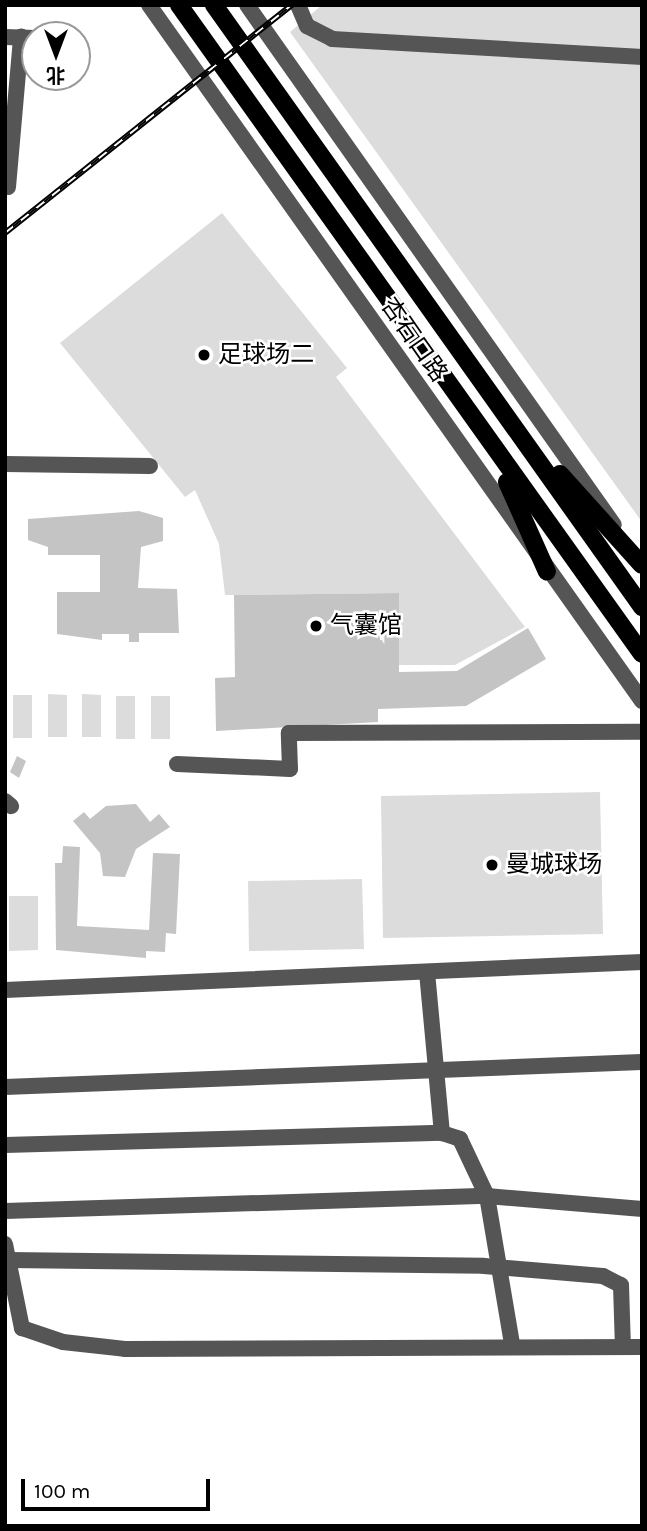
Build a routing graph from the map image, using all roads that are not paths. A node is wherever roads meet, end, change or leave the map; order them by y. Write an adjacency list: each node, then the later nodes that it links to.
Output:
1 (149, 5): 14 (street, 杏石口路)
2 (179, 5): 10 (main road, 杏石口路)
3 (214, 5): 9 (main road, 杏石口路)
4 (247, 5): 13 (street)
5 (298, 5): 7 (street)
6 (20, 37): 8 (street)
7 (642, 57)
8 (8, 187)
9 (507, 414): 13 (main road); 15 (main road, 杏石口路)
10 (493, 450): 14 (main road); 16 (main road, 杏石口路)
11 (5, 464): 12 (street)
12 (150, 466)
13 (642, 565)
14 (547, 572): 17 (street, 杏石口路)
15 (642, 607)
16 (642, 654)
17 (642, 701)
18 (642, 732): 19 (street)
19 (177, 764)
20 (642, 962): 21 (street)
21 (427, 972): 22 (street); 24 (street)
22 (5, 990)
23 (642, 1062): 24 (street)
24 (433, 1068): 25 (street); 26 (street)
25 (5, 1087)
26 (442, 1133): 27 (street); 28 (street)
27 (5, 1145)
28 (487, 1196): 29 (street); 30 (street); 32 (street)
29 (642, 1209)
30 (5, 1212)
31 (7, 1252): 32 (street); 33 (street)
32 (503, 1272): 33 (street); 34 (street)
33 (512, 1344): 34 (street)
34 (623, 1347): 35 (street)
35 (642, 1347)

